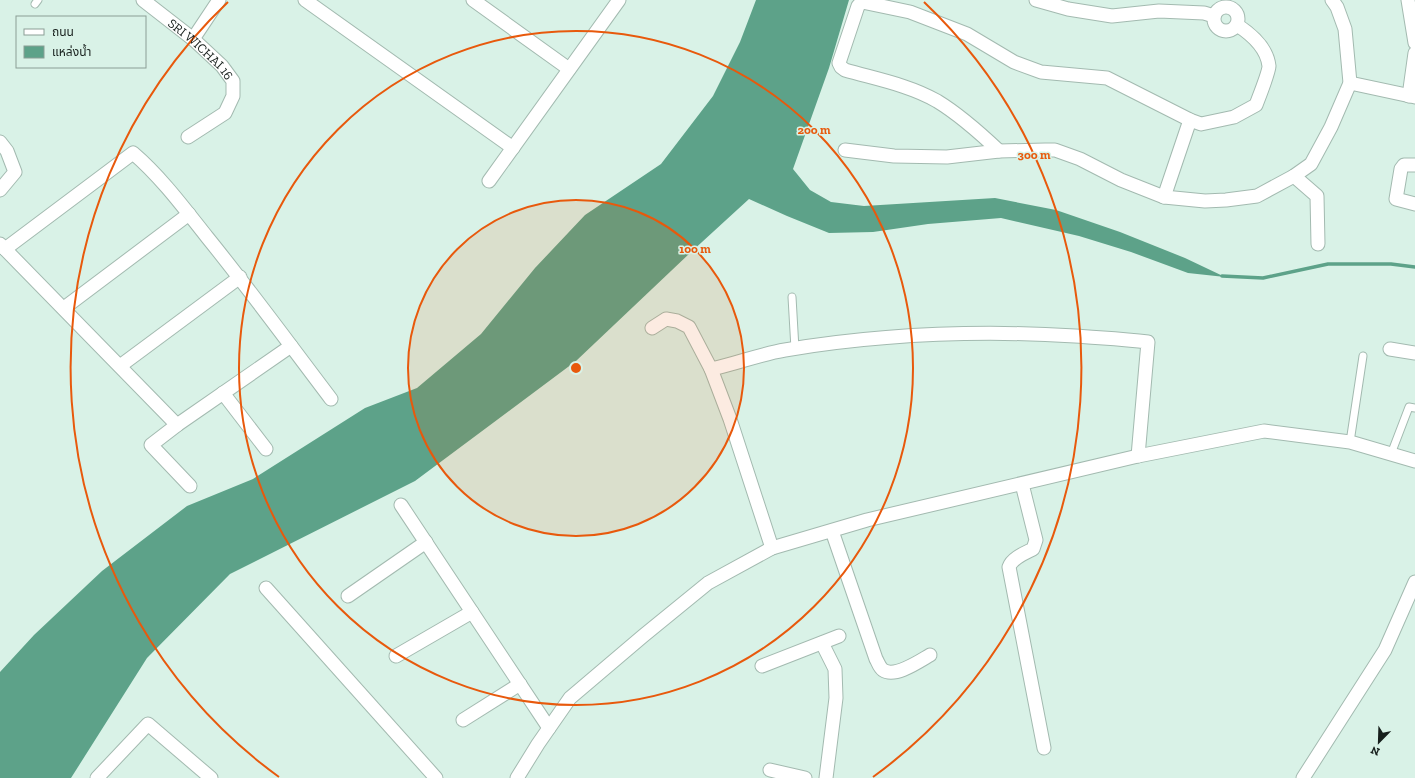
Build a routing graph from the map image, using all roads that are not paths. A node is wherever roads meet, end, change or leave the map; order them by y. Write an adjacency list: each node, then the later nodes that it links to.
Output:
1 (143, 0): 12 (street, SRI WICHAI 16)
2 (219, 0): 12 (street)
3 (305, 0): 21 (street)
4 (473, 0): 15 (street)
5 (619, 0): 15 (street)
6 (1036, 0): 10 (street)
7 (1332, 0): 16 (street)
8 (1408, 0): 13 (street)
9 (1231, 4): 10 (street); 11 (street)
10 (1214, 16): 11 (street)
11 (1237, 25): 18 (street)
12 (193, 39): 19 (street, SRI WICHAI 16)
13 (1415, 43)
14 (1415, 53): 17 (street)
15 (569, 69): 21 (street)
16 (1350, 83): 17 (street); 25 (street)
17 (1412, 97)
18 (1190, 120): 23 (street); 28 (street)
19 (188, 137)
20 (0, 142): 27 (street)
21 (513, 148): 26 (street)
22 (845, 150): 23 (street)
23 (999, 151): 28 (street)
24 (1415, 165): 29 (street)
25 (1294, 176): 28 (street); 31 (street)
26 (489, 181)
27 (0, 190)
28 (1164, 197)
29 (1415, 204)
30 (190, 214): 32 (street); 33 (street); 35 (street)
31 (1318, 244)
32 (3, 247): 35 (street)
33 (240, 278): 37 (street); 42 (street)
34 (792, 298): 38 (lane)
35 (64, 308): 42 (street)
36 (652, 328): 43 (street)
37 (290, 346): 44 (street); 45 (street)
38 (795, 349): 43 (street); 51 (street)
39 (1390, 349): 40 (street)
40 (1415, 353)
41 (1363, 356): 48 (lane)
42 (120, 366): 47 (street)
43 (712, 369): 58 (street)
44 (223, 393): 47 (street); 49 (street)
45 (331, 399)
46 (1415, 408): 50 (lane)
47 (177, 425): 54 (street)
48 (1350, 442): 50 (street); 51 (street)
49 (266, 449)
50 (1391, 454): 52 (street)
51 (1138, 456): 53 (street)
52 (1415, 461)
53 (1022, 484): 56 (street); 71 (street)
54 (190, 486)
55 (401, 505): 57 (street)
56 (832, 530): 58 (street); 65 (street)
57 (426, 542): 61 (street); 62 (street)
58 (772, 548): 70 (street)
59 (1415, 582): 79 (street)
60 (266, 588): 75 (street)
61 (348, 596)
62 (472, 612): 66 (street); 68 (street)
63 (838, 636): 64 (street)
64 (822, 642): 67 (street); 78 (street)
65 (930, 655)
66 (396, 656)
67 (762, 666)
68 (520, 684): 69 (street); 70 (street)
69 (463, 720)
70 (549, 728): 76 (street)
71 (1044, 748)
72 (770, 770): 77 (street)
73 (97, 778): 74 (street)
74 (211, 778)
75 (436, 778)
76 (517, 778)
77 (805, 778)
78 (826, 778)
79 (1303, 778)

